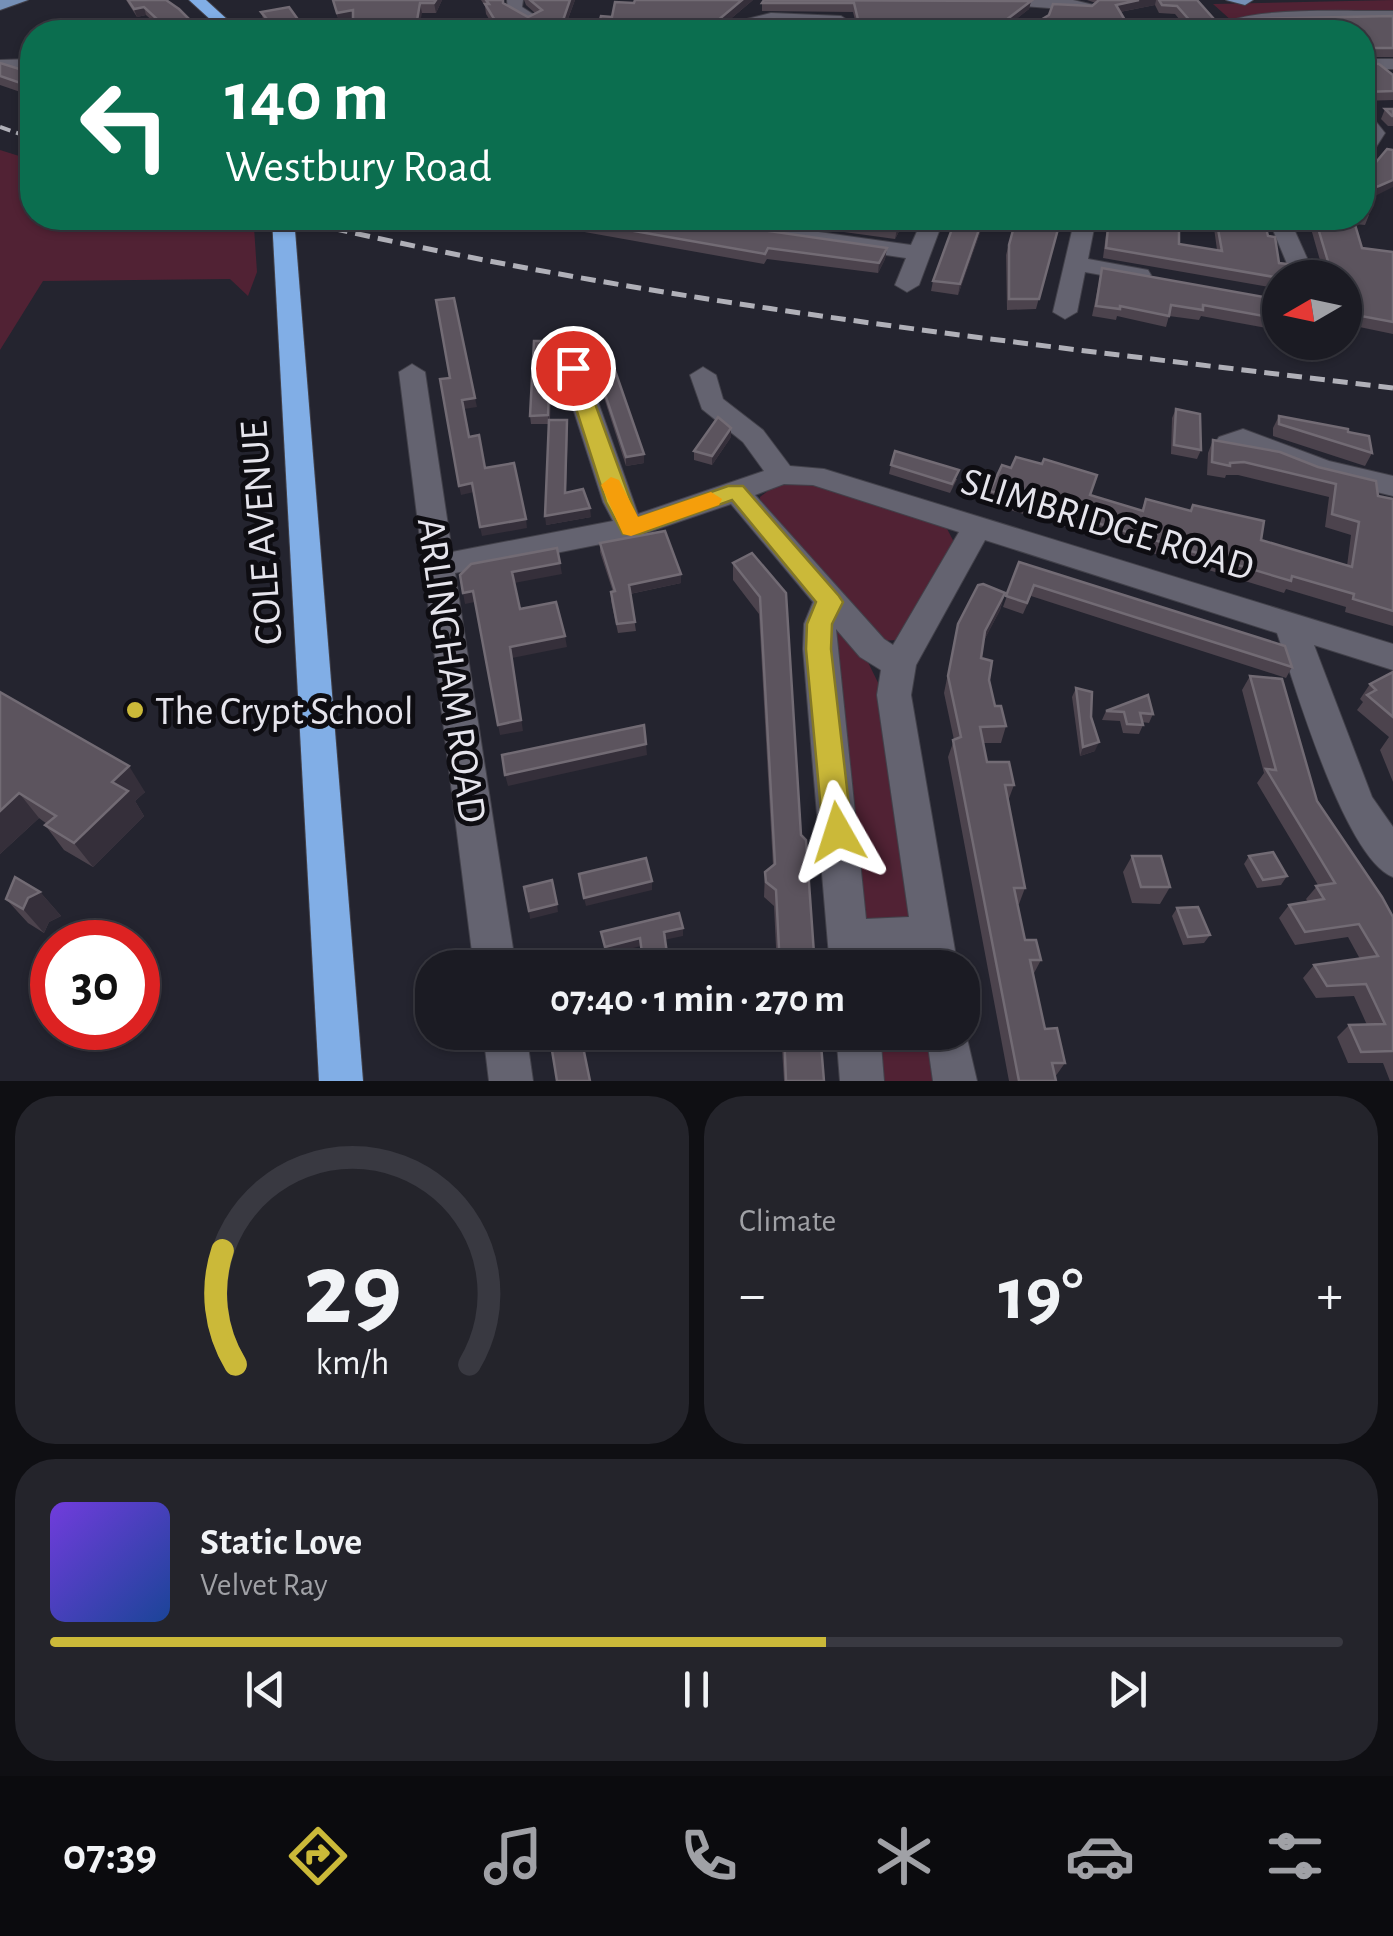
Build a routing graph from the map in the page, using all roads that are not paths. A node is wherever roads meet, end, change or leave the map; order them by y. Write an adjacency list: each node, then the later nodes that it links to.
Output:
1 (20, 0): 6 (main road)
2 (197, 0): 9 (highway)
3 (1011, 0): 7 (street)
4 (1234, 0): 5 (main road)
5 (1244, 0)
6 (0, 5)
7 (1090, 6)
8 (1393, 16): 12 (street)
9 (220, 20)
10 (760, 20): 11 (street)
11 (788, 20)
12 (1241, 20)
13 (284, 230): 45 (highway, COLE AVENUE)
14 (762, 230): 18 (street)
15 (929, 230): 18 (street)
16 (1082, 230): 20 (street)
17 (1284, 230): 19 (street)
18 (920, 253): 22 (street)
19 (1297, 260)
20 (1074, 263): 21 (street); 23 (street)
21 (1167, 280)
22 (907, 285)
23 (1065, 312)
24 (588, 343): 32 (street)
25 (412, 372): 33 (street, ARLINGHAM ROAD)
26 (704, 375): 28 (street)
27 (1238, 436): 29 (street)
28 (789, 474): 30 (street); 31 (street, SLIMBRIDGE ROAD)
29 (1393, 486)
30 (736, 491): 32 (street); 34 (street)
31 (977, 526): 35 (street, SLIMBRIDGE ROAD); 37 (street)
32 (631, 528): 33 (street)
33 (440, 565): 39 (street, ARLINGHAM ROAD)
34 (831, 602): 37 (street); 40 (street)
35 (1290, 626): 36 (street, SLIMBRIDGE ROAD); 38 (street)
36 (1393, 656)
37 (899, 664): 41 (street)
38 (1393, 860)
39 (493, 950)
40 (850, 950)
41 (935, 950)
42 (507, 1050): 46 (street)
43 (859, 1050): 47 (street)
44 (950, 1050): 48 (street)
45 (341, 1081)
46 (511, 1081)
47 (862, 1081)
48 (955, 1081)

